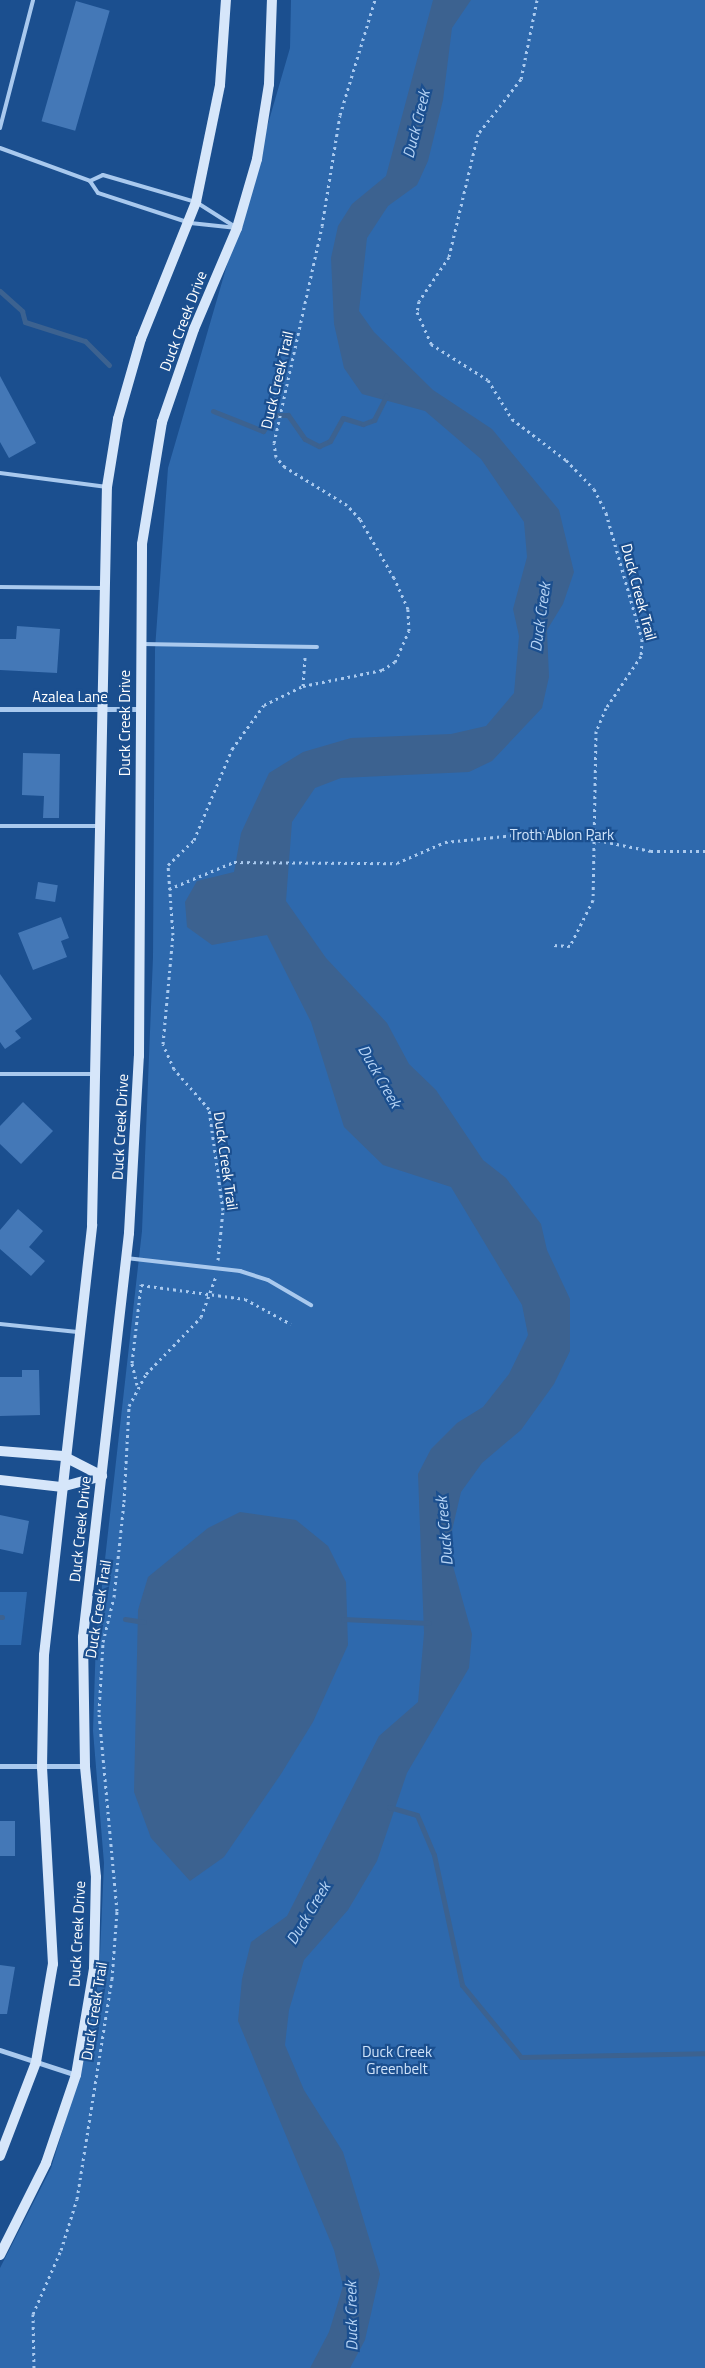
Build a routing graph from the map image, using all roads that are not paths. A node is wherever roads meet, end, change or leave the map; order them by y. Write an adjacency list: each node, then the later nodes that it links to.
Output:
1 (33, 0): 4 (lane)
2 (226, 0): 7 (main road, Duck Creek Drive)
3 (272, 0): 9 (main road, Duck Creek Drive)
4 (0, 128)
5 (0, 148): 6 (lane)
6 (90, 181): 7 (lane); 8 (lane)
7 (196, 202): 8 (main road, Duck Creek Drive); 9 (lane)
8 (190, 224): 9 (lane); 11 (main road, Duck Creek Drive)
9 (237, 228): 14 (main road, Duck Creek Drive)
10 (0, 472): 11 (lane)
11 (107, 487): 13 (main road, Duck Creek Drive)
12 (0, 587): 13 (lane)
13 (106, 588): 17 (main road, Duck Creek Drive)
14 (140, 644): 15 (lane); 18 (main road, Duck Creek Drive)
15 (317, 647)
16 (0, 709): 17 (street, Azalea Lane)
17 (101, 709): 18 (street, Azalea Lane); 20 (main road, Duck Creek Drive)
18 (140, 709): 23 (main road, Duck Creek Drive)
19 (0, 826): 20 (lane)
20 (101, 826): 22 (main road, Duck Creek Drive)
21 (0, 1074): 22 (lane)
22 (97, 1074): 26 (main road, Duck Creek Drive)
23 (126, 1258): 24 (lane); 29 (main road, Duck Creek Drive)
24 (311, 1305)
25 (0, 1324): 26 (lane)
26 (80, 1332): 28 (main road, Duck Creek Drive)
27 (0, 1451): 28 (main road)
28 (63, 1456): 29 (main road); 31 (main road, Duck Creek Drive)
29 (102, 1476): 31 (main road); 33 (main road, Duck Creek Drive)
30 (0, 1480): 31 (main road)
31 (61, 1486): 34 (main road, Duck Creek Drive)
32 (0, 1766): 34 (street)
33 (85, 1766): 34 (street); 37 (main road, Duck Creek Drive)
34 (42, 1768): 36 (main road, Duck Creek Drive)
35 (0, 2050): 36 (street)
36 (36, 2062): 37 (street); 38 (main road, Duck Creek Drive)
37 (76, 2075): 39 (main road, Duck Creek Drive)
38 (0, 2156)
39 (0, 2256)

